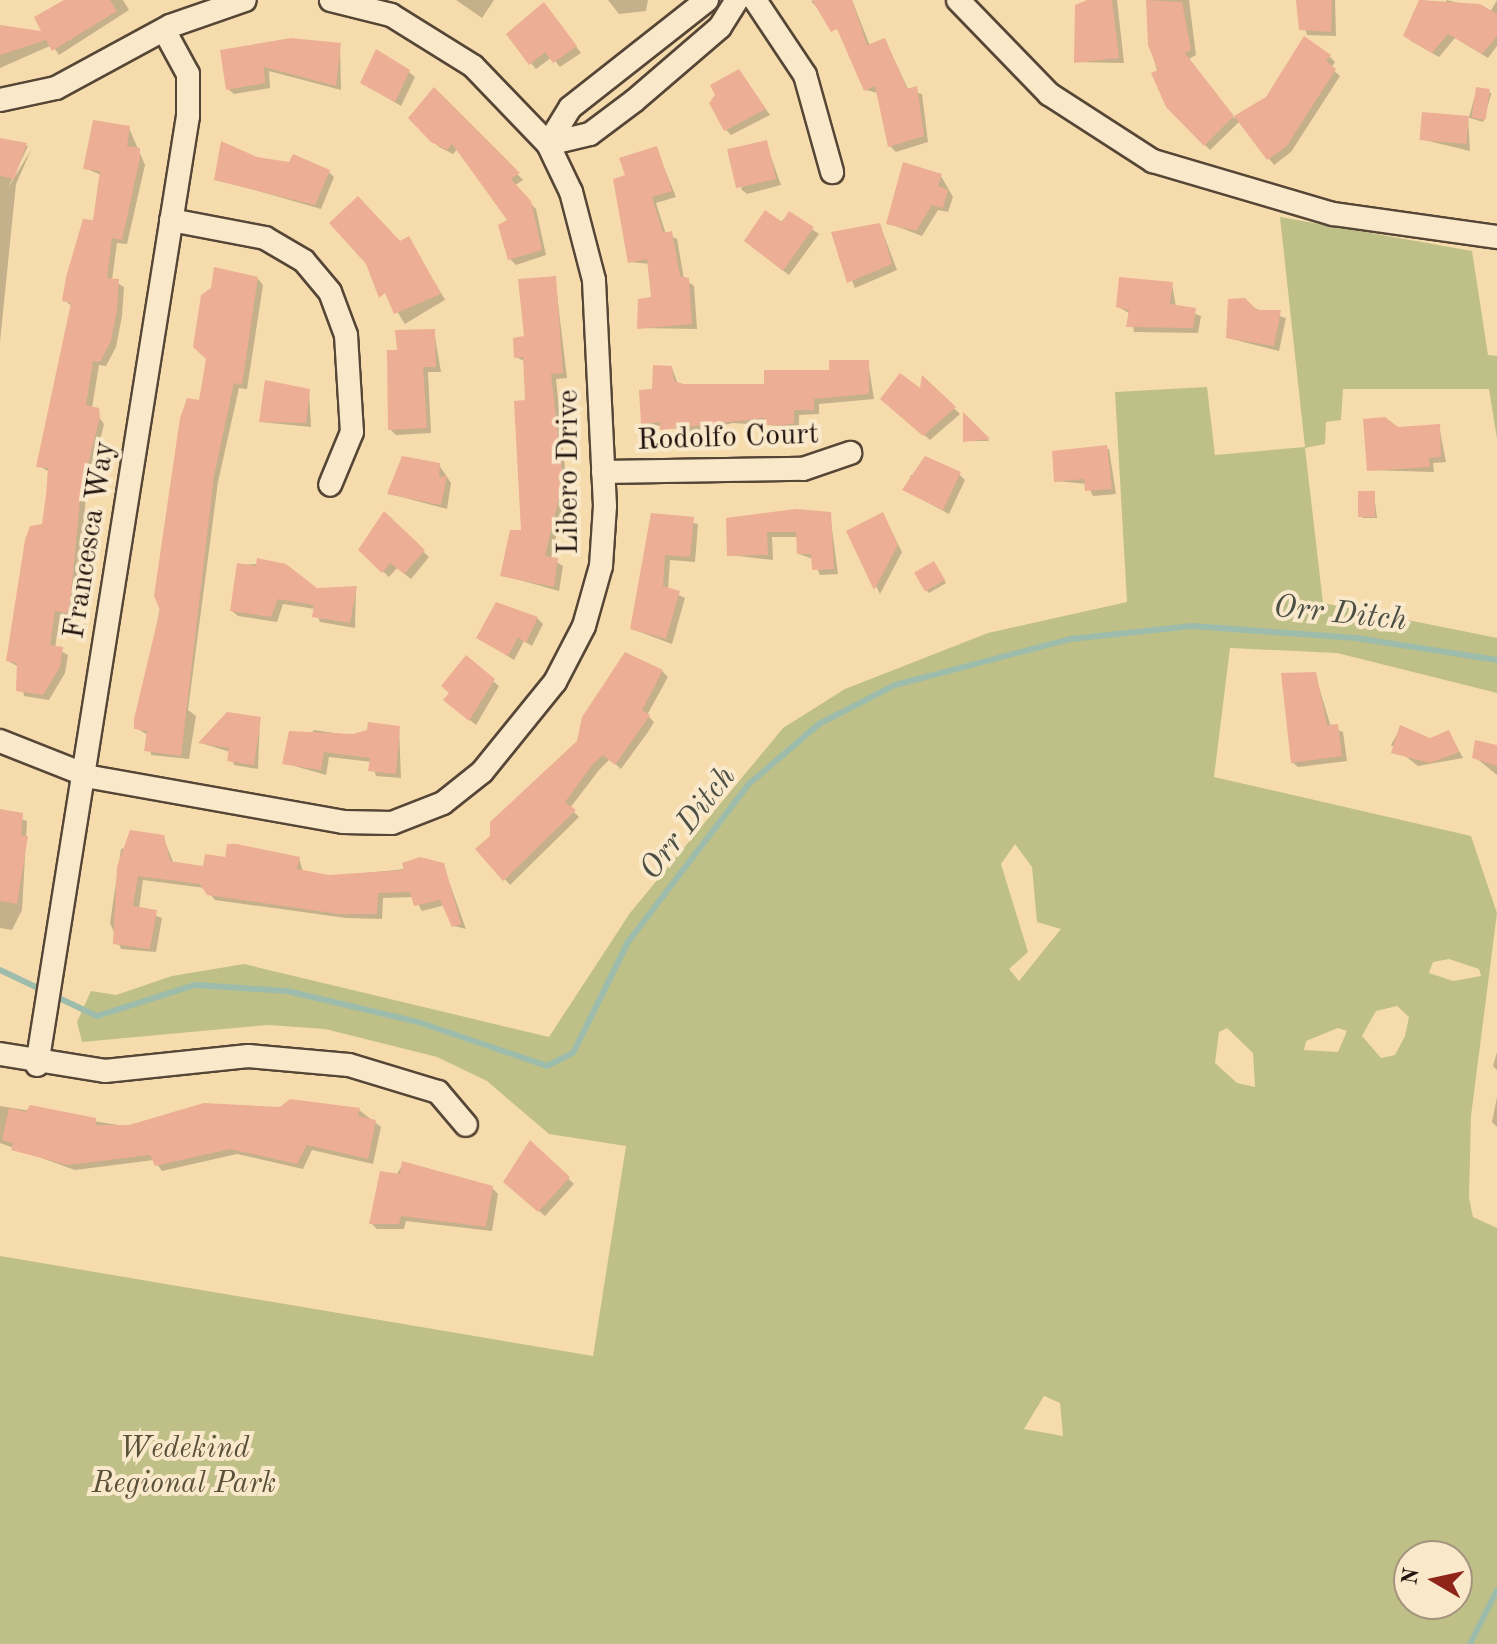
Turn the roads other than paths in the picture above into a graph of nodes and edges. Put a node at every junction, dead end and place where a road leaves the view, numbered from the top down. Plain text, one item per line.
1 (245, 0) edge
2 (331, 0) edge
3 (707, 0) edge
4 (737, 0) edge
5 (755, 0) edge
6 (958, 0) edge
7 (164, 30) junction
8 (0, 100) edge
9 (548, 144) junction
10 (832, 172) dead end
11 (171, 220) junction
12 (1497, 237) edge
13 (850, 453) dead end
14 (603, 472) junction
15 (330, 485) dead end
16 (0, 741) edge
17 (83, 775) junction
18 (0, 1054) edge
19 (37, 1065) junction
20 (466, 1125) dead end

1 - 7 street
2 - 9 street, Libero Drive
3 - 9 street
4 - 9 street
5 - 10 street
6 - 12 street
7 - 8 street
7 - 11 street, Francesca Way
9 - 14 street, Libero Drive
11 - 15 street
11 - 17 street, Francesca Way
13 - 14 street, Rodolfo Court
14 - 17 street, Libero Drive
16 - 17 street, Libero Drive
17 - 19 street, Francesca Way
18 - 19 street
19 - 20 street

